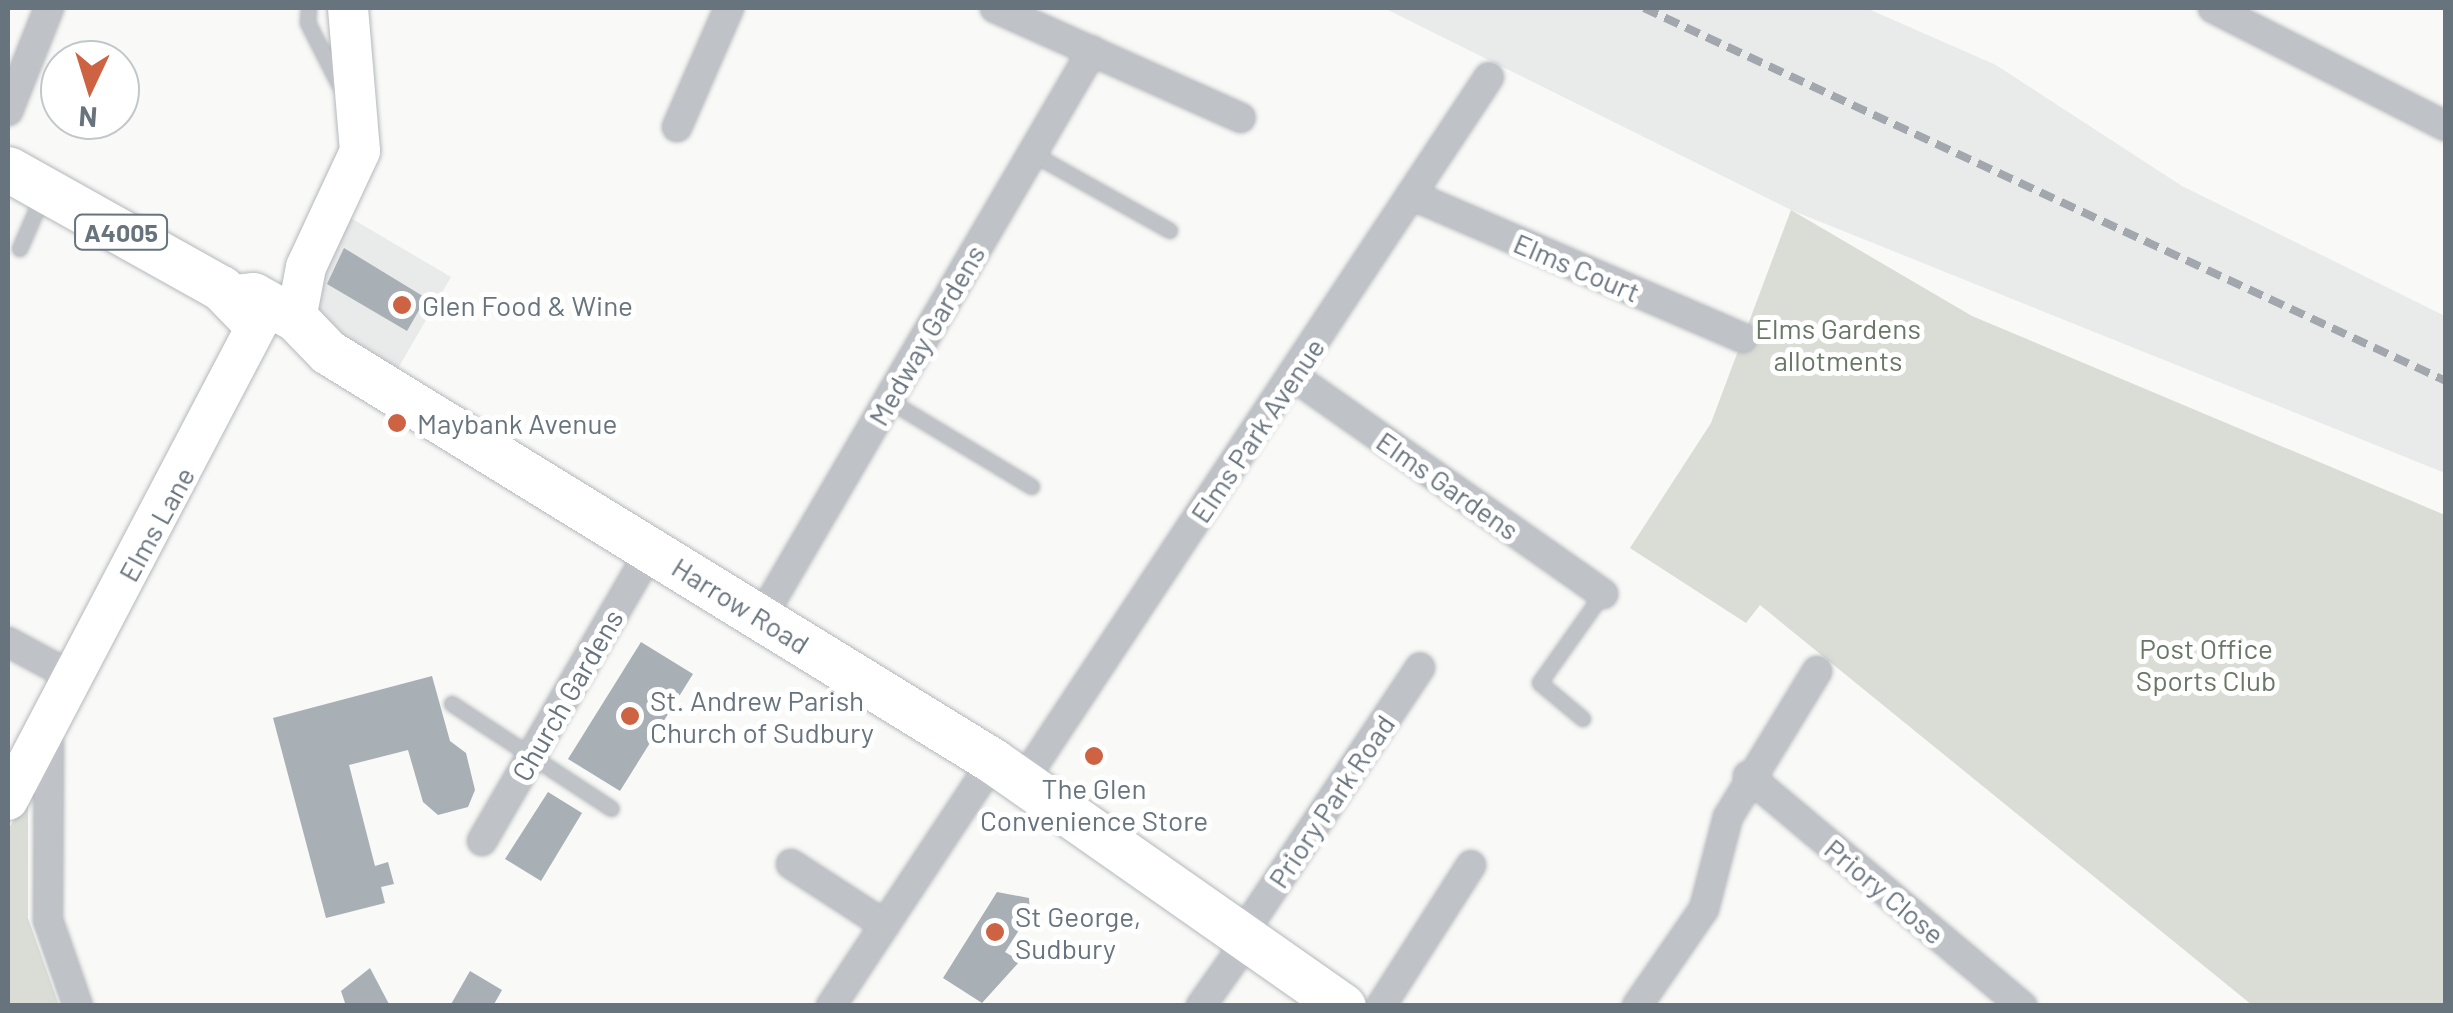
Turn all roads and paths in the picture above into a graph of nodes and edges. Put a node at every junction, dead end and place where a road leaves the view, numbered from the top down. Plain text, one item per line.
1 (50, 8) edge
2 (310, 8) edge
3 (348, 8) edge
4 (729, 8) edge
5 (995, 8) edge
6 (2213, 8) edge
7 (1092, 51) junction
8 (1489, 77) dead end
9 (8, 111) edge
10 (1241, 118) dead end
11 (362, 126) junction
12 (2446, 126) edge
13 (677, 127) dead end
14 (1032, 154) junction
15 (26, 180) edge
16 (1411, 195) junction
17 (1170, 232) dead end
18 (20, 249) dead end
19 (260, 308) junction
20 (1743, 338) dead end
21 (1293, 376) junction
22 (888, 400) junction
23 (1032, 487) dead end
24 (651, 549) junction
25 (1603, 594) joint
26 (760, 618) junction
27 (8, 642) edge
28 (1420, 668) dead end
29 (1817, 671) dead end
30 (71, 676) junction
31 (452, 704) dead end
32 (1583, 719) dead end
33 (50, 722) junction
34 (532, 754) junction
35 (1008, 771) junction
36 (1748, 776) junction
37 (8, 800) edge
38 (612, 809) dead end
39 (482, 841) dead end
40 (791, 864) dead end
41 (1471, 865) dead end
42 (885, 925) junction
43 (1246, 936) junction
44 (78, 1006) edge
45 (831, 1006) edge
46 (1201, 1006) edge
47 (1343, 1006) edge
48 (1381, 1006) edge
49 (1637, 1006) edge
50 (2022, 1006) edge

1 - 9 street
2 - 11 lane
3 - 11 street
4 - 13 street
5 - 7 street
6 - 12 street
7 - 10 street
7 - 14 street, Medway Gardens
8 - 16 street, Elms Park Avenue
11 - 19 street
14 - 17 lane
14 - 22 street, Medway Gardens
15 - 18 lane
15 - 19 main road, Harrow Road / A4005
16 - 20 street, Elms Court
16 - 21 street, Elms Park Avenue
19 - 24 main road, Harrow Road / A4005
19 - 30 street, Elms Lane
21 - 25 street, Elms Gardens
21 - 35 street, Elms Park Avenue
22 - 23 lane
22 - 26 street, Medway Gardens
24 - 26 main road, Harrow Road / A4005
24 - 34 street, Church Gardens
25 - 32 lane
26 - 35 main road, Harrow Road / A4005
27 - 30 street
28 - 43 street, Priory Park Road
29 - 36 street
30 - 33 street, Elms Lane
31 - 34 lane
33 - 37 street, Elms Lane
33 - 44 street, Elms Lane
34 - 38 lane
34 - 39 street, Church Gardens
35 - 42 street, Elms Park Avenue
35 - 43 main road, Harrow Road / A4005
36 - 49 street
36 - 50 street, Priory Close
40 - 42 street
41 - 48 street
42 - 45 street, Elms Park Avenue
43 - 46 street, Priory Park Road
43 - 47 main road, Harrow Road / A4005

